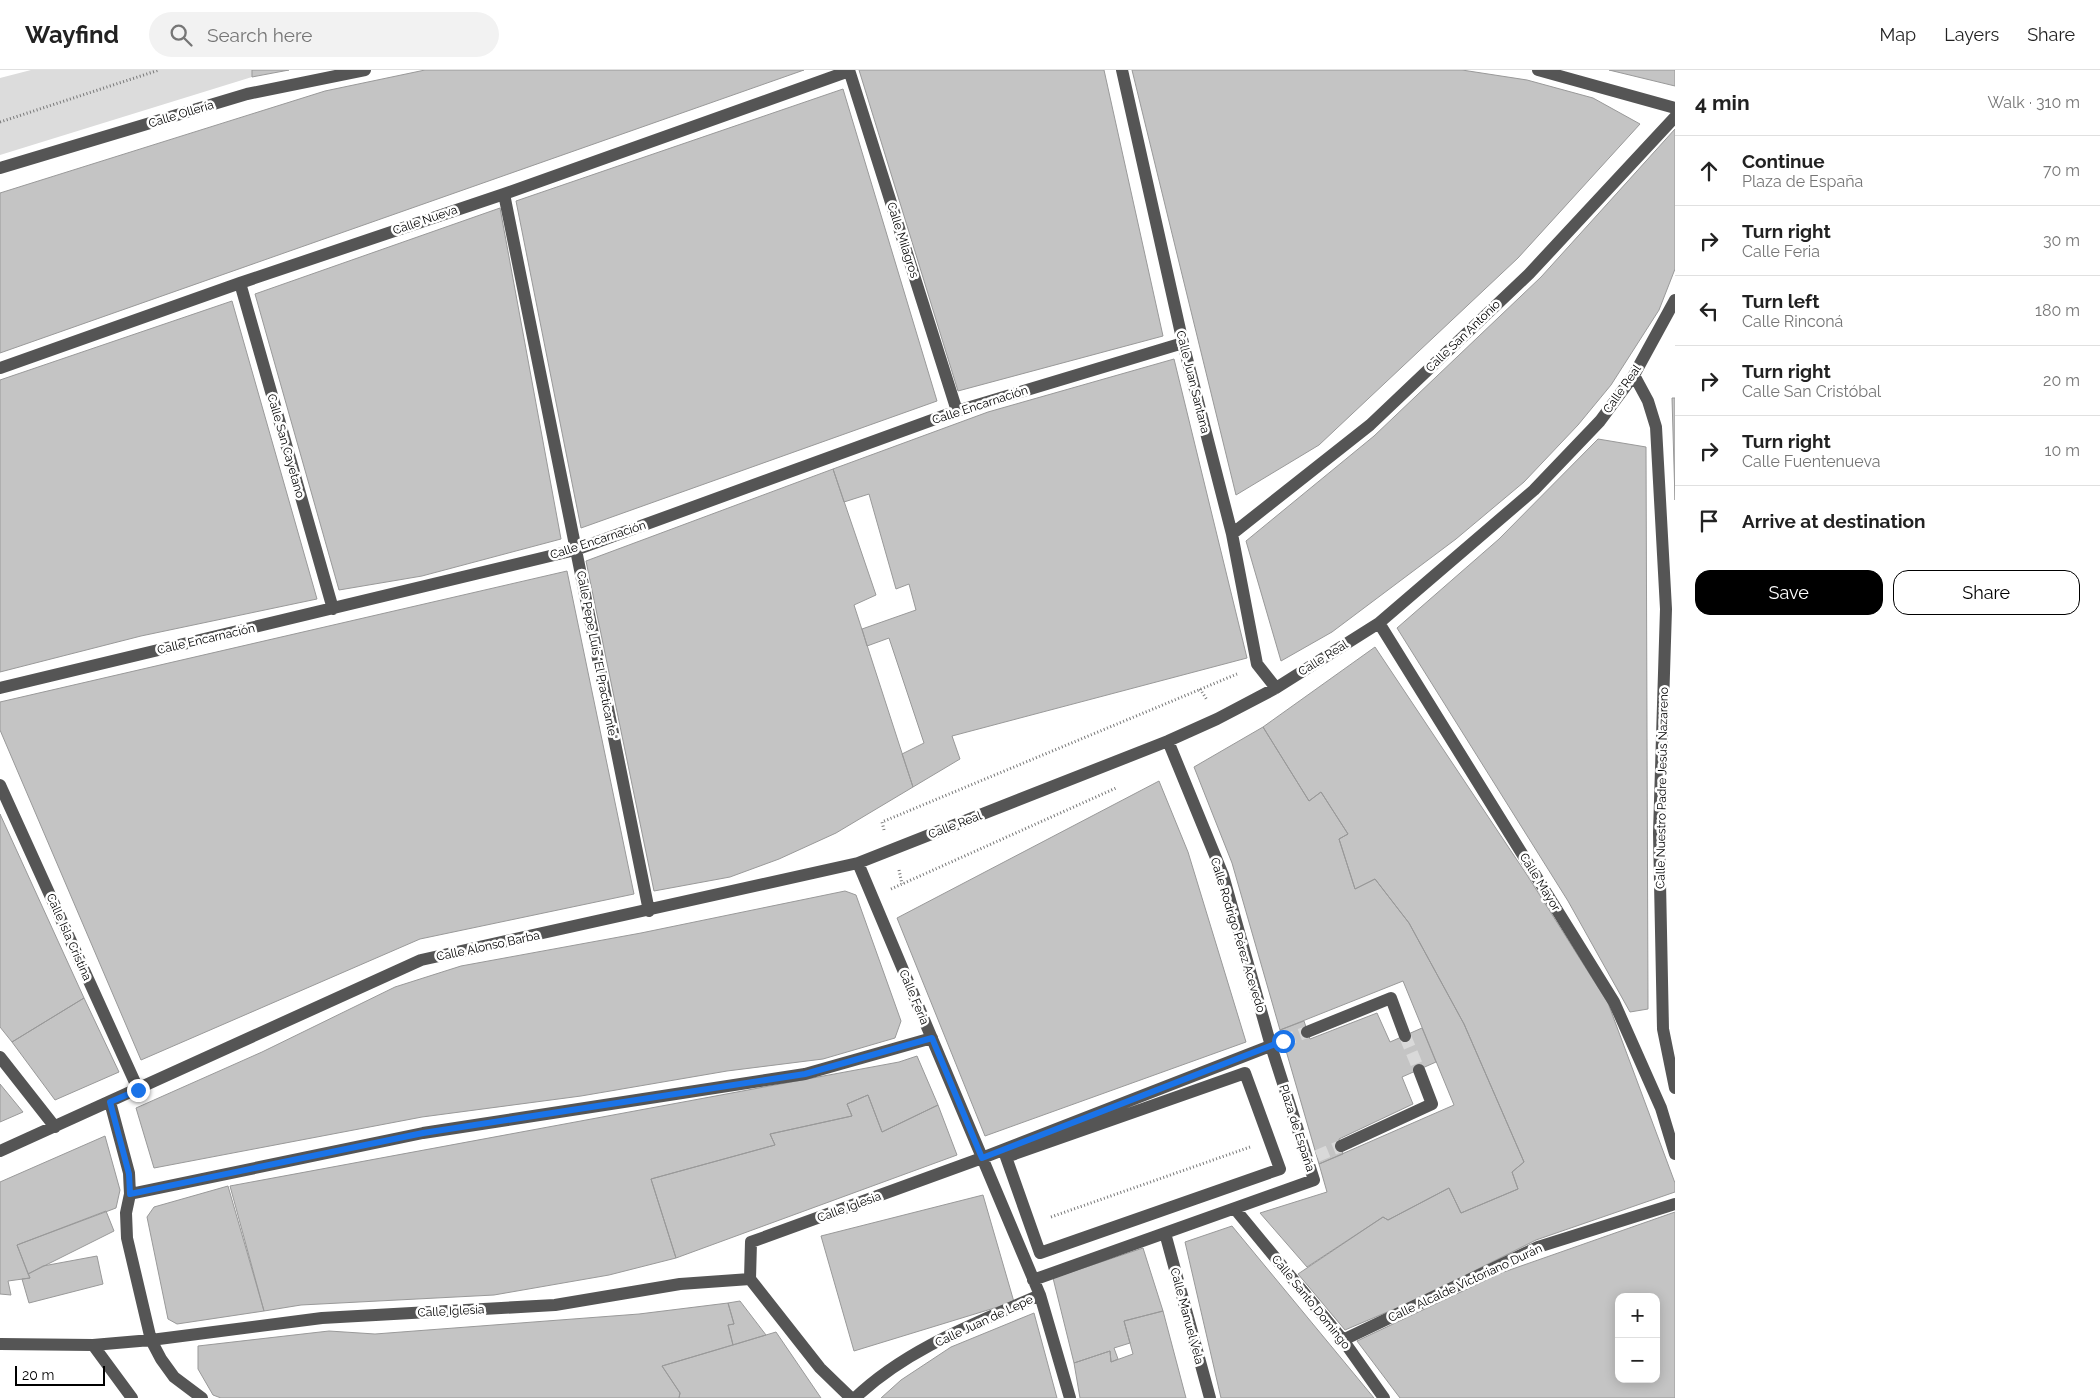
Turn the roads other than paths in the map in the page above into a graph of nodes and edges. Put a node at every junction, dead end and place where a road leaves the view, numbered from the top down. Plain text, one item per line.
1 (365, 70) edge
2 (849, 70) edge
3 (1122, 70) edge
4 (1538, 70) edge
5 (1675, 108) edge
6 (1675, 117) edge
7 (0, 168) edge
8 (504, 194) junction
9 (240, 282) junction
10 (1674, 308) edge
11 (1183, 343) junction
12 (0, 368) edge
13 (1634, 374) junction
14 (957, 411) junction
15 (1232, 534) junction
16 (576, 550) junction
17 (333, 609) junction
18 (1379, 623) junction
19 (0, 688) edge
20 (1276, 688) junction
21 (1168, 741) junction
22 (0, 785) edge
23 (858, 863) junction
24 (649, 911) junction
25 (1307, 1032) tunnel mouth
26 (1405, 1036) tunnel mouth
27 (932, 1038) junction
28 (1283, 1041) tunnel mouth
29 (1271, 1046) junction
30 (0, 1057) edge
31 (1419, 1070) tunnel mouth
32 (1675, 1088) edge
33 (138, 1090) junction
34 (110, 1102) junction
35 (1670, 1123) edge
36 (55, 1127) junction
37 (1341, 1146) tunnel mouth
38 (0, 1151) edge
39 (1675, 1154) edge
40 (982, 1158) junction
41 (130, 1194) junction
42 (1675, 1204) edge
43 (1235, 1209) junction
44 (1029, 1224) joint
45 (1165, 1233) junction
46 (750, 1279) junction
47 (1033, 1280) junction
48 (1040, 1295) junction
49 (151, 1340) junction
50 (1343, 1340) junction
51 (0, 1344) edge
52 (93, 1345) junction
53 (132, 1398) edge
54 (202, 1398) edge
55 (853, 1398) edge
56 (1070, 1398) edge
57 (1210, 1398) edge
58 (1384, 1398) edge

1 - 7 street, Calle Ollería
2 - 8 street, Calle Nueva
2 - 14 street, Calle Milagros
3 - 11 street, Calle Juan Santana
4 - 5 street
6 - 15 street, Calle San Antonio
8 - 9 street, Calle Nueva
8 - 16 street, Calle Pepe Luis "El Practicante"
9 - 12 street, Calle Nueva
9 - 17 street, Calle San Cayetano
10 - 13 street, Calle Real
11 - 14 street, Calle Encarnación
11 - 15 street, Calle Juan Santana
13 - 18 street, Calle Real
13 - 32 street, Calle Nuestro Padre Jesús Nazareno
14 - 16 street, Calle Encarnación
15 - 20 street, Calle Juan Santana
16 - 17 street, Calle Encarnación
16 - 24 street, Calle Pepe Luis "El Practicante"
17 - 19 street, Calle Encarnación
18 - 20 street, Calle Real
18 - 35 street, Calle Mayor
20 - 21 street, Calle Real
21 - 23 street, Calle Real
21 - 29 street, Calle Rodrigo Pérez Acevedo
22 - 33 street, Calle Isla Cristina
23 - 24 street, Calle Alonso Barba
23 - 27 street, Calle Feria
24 - 33 street, Calle Alonso Barba
25 - 26 street
27 - 40 street, Calle Feria
27 - 41 street
28 - 29 street
29 - 40 street
29 - 43 street, Plaza de España
30 - 36 street
31 - 37 street
33 - 34 street, Calle Alonso Barba
34 - 36 street, Calle Alonso Barba
34 - 41 street
35 - 39 street, Calle Mayor
36 - 38 street, Calle Alonso Barba
40 - 46 street, Calle Iglesia
40 - 47 street
41 - 49 street
42 - 50 street, Calle Alcalde Victoriano Durán
43 - 45 street, Plaza de España
43 - 50 street, Calle Santo Domingo
44 - 44 street
45 - 47 street, Plaza de España
45 - 57 street, Calle Manuel Vela
46 - 49 street, Calle Iglesia
46 - 55 street
47 - 48 street
48 - 55 street, Calle Juan de Lepe
48 - 56 street
49 - 52 street, Calle Iglesia
49 - 54 street
50 - 58 street, Calle Santo Domingo
51 - 52 street, Calle Iglesia
52 - 53 street

